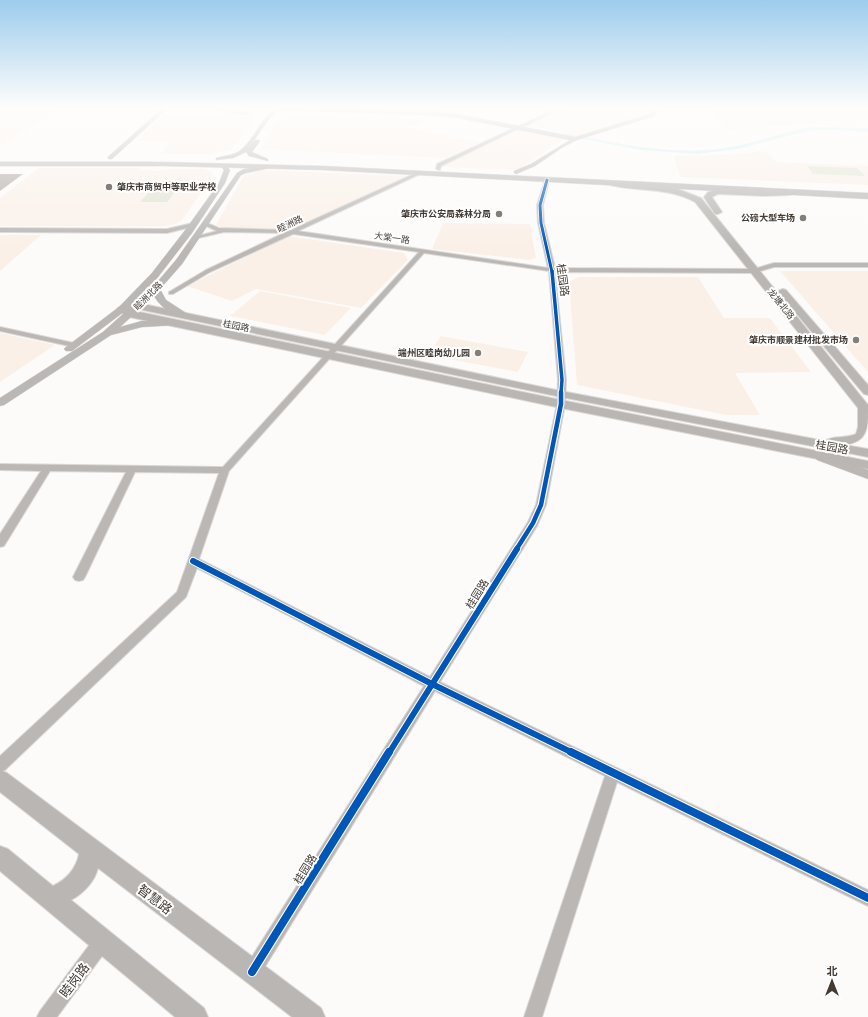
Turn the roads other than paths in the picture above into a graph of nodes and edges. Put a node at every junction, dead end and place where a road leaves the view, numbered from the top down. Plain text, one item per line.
1 (114, 154) edge
2 (239, 154) edge
3 (250, 154) edge
4 (463, 154) edge
5 (549, 154) edge
6 (0, 158) edge
7 (110, 158) junction
8 (161, 161) junction
9 (220, 162) junction
10 (267, 163) junction
11 (0, 164) edge
12 (438, 168) junction
13 (516, 172) junction
14 (418, 173) junction
15 (637, 178) junction
16 (547, 180) junction
17 (569, 181) junction
18 (222, 182) junction
19 (232, 183) junction
20 (612, 184) junction
21 (789, 186) junction
22 (734, 190) junction
23 (868, 190) edge
24 (796, 193) junction
25 (868, 196) edge
26 (204, 224) junction
27 (193, 225) junction
28 (0, 230) edge
29 (167, 231) junction
30 (229, 231) junction
31 (293, 232) junction
32 (185, 237) junction
33 (196, 238) junction
34 (422, 251) junction
35 (868, 265) edge
36 (552, 270) junction
37 (758, 270) junction
38 (156, 289) junction
39 (171, 293) dead end
40 (138, 306) junction
41 (126, 311) junction
42 (183, 315) junction
43 (174, 324) junction
44 (0, 329) edge
45 (106, 334) junction
46 (74, 345) junction
47 (336, 347) junction
48 (328, 356) junction
49 (868, 392) edge
50 (0, 393) edge
51 (561, 399) junction
52 (0, 403) edge
53 (866, 411) edge
54 (811, 448) junction
55 (868, 453) edge
56 (868, 465) edge
57 (0, 468) edge
58 (47, 468) junction
59 (132, 469) junction
60 (225, 470) junction
61 (868, 475) edge
62 (0, 543) edge
63 (193, 561) junction
64 (79, 577) dead end
65 (432, 684) junction
66 (0, 765) edge
67 (613, 773) junction
68 (0, 780) edge
69 (91, 850) junction
70 (0, 857) edge
71 (868, 898) edge
72 (50, 899) junction
73 (102, 942) junction
74 (252, 972) junction
75 (46, 1017) edge
76 (194, 1017) edge
77 (312, 1017) edge
78 (533, 1017) edge

1 - 7 street
2 - 9 street
3 - 10 street
4 - 12 street
5 - 13 street
6 - 7 highway
7 - 8 highway
8 - 9 highway
8 - 11 highway
9 - 10 highway
9 - 18 street
10 - 12 highway
10 - 14 highway
10 - 19 street, 睦洲北路
12 - 13 highway
13 - 15 highway
14 - 16 highway
14 - 31 street, 睦洲路
15 - 17 highway
15 - 21 highway
16 - 17 highway
16 - 36 street, 桂园路
17 - 20 highway
18 - 19 street
18 - 27 street, 睦洲北路
19 - 26 street, 睦洲北路
20 - 22 highway
20 - 37 main road, 龙塘北路
21 - 22 highway
21 - 23 highway
22 - 24 highway
24 - 25 highway
24 - 37 main road, 龙塘北路
26 - 30 street
26 - 33 street, 睦洲北路
27 - 29 street
27 - 32 street, 睦洲北路
28 - 29 street
29 - 32 street
30 - 31 street, 大棠一路
30 - 33 street
31 - 34 street, 大棠一路
31 - 39 street, 睦洲路
32 - 41 street, 睦洲北路
33 - 38 street, 睦洲北路
34 - 36 street, 大棠一路
34 - 47 street
35 - 37 street, 大棠一路
36 - 37 street, 大棠一路
36 - 51 street, 桂园路
37 - 49 main road, 龙塘北路
37 - 53 main road, 龙塘北路
38 - 40 street, 睦洲北路
38 - 42 street
40 - 41 main road, 桂园路
40 - 42 main road, 桂园路
41 - 43 main road
41 - 45 street, 睦洲北路
41 - 46 street, 睦洲北路
42 - 47 main road, 桂园路
43 - 45 street
43 - 48 main road
44 - 46 street
45 - 52 street, 睦洲北路
46 - 50 street, 睦洲北路
47 - 48 street
47 - 51 main road, 桂园路
48 - 51 main road
48 - 60 street
51 - 54 main road
51 - 65 street, 桂园路
53 - 54 main road
54 - 55 main road, 桂园路
54 - 56 main road
54 - 61 street
57 - 58 street
58 - 59 street
58 - 62 street
59 - 60 street
59 - 64 street
60 - 63 street
63 - 65 street
63 - 66 street
65 - 67 street
65 - 74 street, 桂园路
67 - 71 street
67 - 78 street
68 - 69 main road, 智慧路
69 - 72 main road
69 - 74 main road, 智慧路
70 - 72 main road
72 - 73 main road
73 - 75 street, 睦岗路
73 - 76 main road
74 - 77 main road, 智慧路

